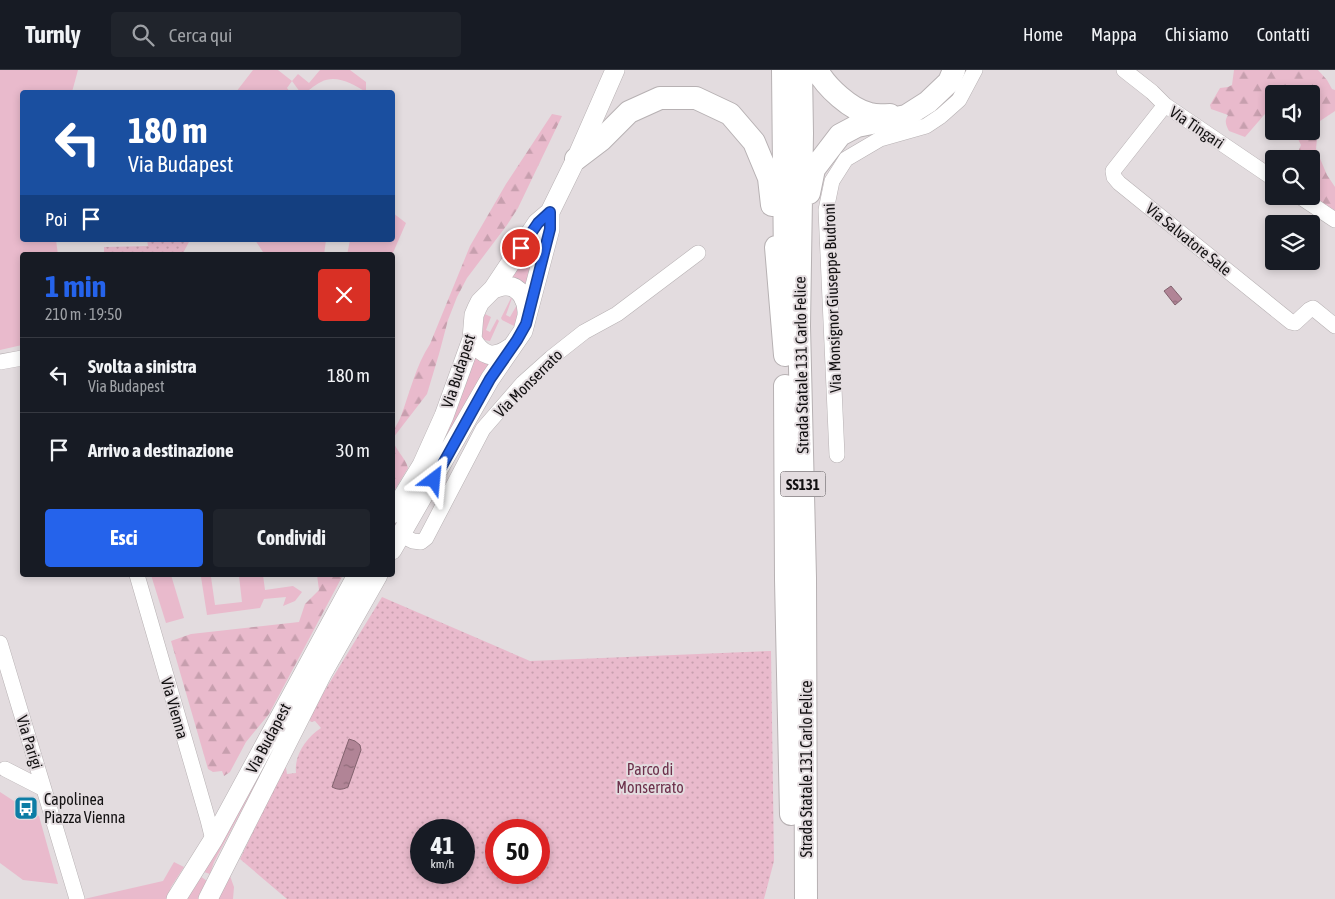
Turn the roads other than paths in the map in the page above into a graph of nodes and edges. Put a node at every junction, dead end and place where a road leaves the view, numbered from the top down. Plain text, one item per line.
1 (615, 70) edge
2 (783, 70) edge
3 (801, 70) edge
4 (817, 70) edge
5 (954, 70) edge
6 (975, 70) edge
7 (1124, 70) edge
8 (1165, 105) junction
9 (906, 116) junction
10 (576, 159) junction
11 (1265, 173) edge
12 (1312, 205) edge
13 (550, 212) junction
14 (1335, 220) edge
15 (698, 253) dead end
16 (493, 289) junction
17 (527, 316) junction
18 (799, 326) junction
19 (1335, 326) edge
20 (472, 339) junction
21 (510, 348) junction
22 (785, 355) junction
23 (20, 358) edge
24 (0, 362) edge
25 (837, 455) dead end
26 (395, 509) edge
27 (397, 543) edge
28 (138, 577) edge
29 (356, 577) edge
30 (377, 577) edge
31 (0, 643) edge
32 (36, 759) junction
33 (3, 770) edge
34 (44, 789) junction
35 (213, 840) junction
36 (77, 899) edge
37 (176, 899) edge
38 (208, 899) edge
39 (793, 899) edge
40 (806, 899) edge

1 - 10 main road, Via Budapest
2 - 22 highway, Strada Statale 131 Carlo Felice / SS131
3 - 18 highway, Strada Statale 131 Carlo Felice / SS131
4 - 9 highway
5 - 9 highway
6 - 25 street, Via Monsignor Giuseppe Budroni
7 - 8 street, Via Tingari
8 - 11 street, Via Tingari
8 - 19 street, Via Salvatore Sale
9 - 18 highway
10 - 13 main road, Via Budapest
10 - 22 highway
12 - 14 street
13 - 16 main road, Via Budapest
13 - 17 main road, Via Budapest
15 - 27 street, Via Monserrato
16 - 17 main road
16 - 20 main road, Via Budapest
17 - 21 main road, Via Budapest
18 - 40 highway, Strada Statale 131 Carlo Felice / SS131
20 - 21 main road
20 - 26 main road, Via Budapest
21 - 27 main road, Via Budapest
22 - 39 highway, Strada Statale 131 Carlo Felice / SS131
23 - 24 street
28 - 35 street, Via Vienna
29 - 35 main road, Via Budapest
30 - 38 main road, Via Budapest
31 - 32 street, Via Parigi
32 - 33 street
32 - 34 street, Via Parigi
33 - 34 street
34 - 36 street, Via Parigi
35 - 37 main road, Via Budapest

